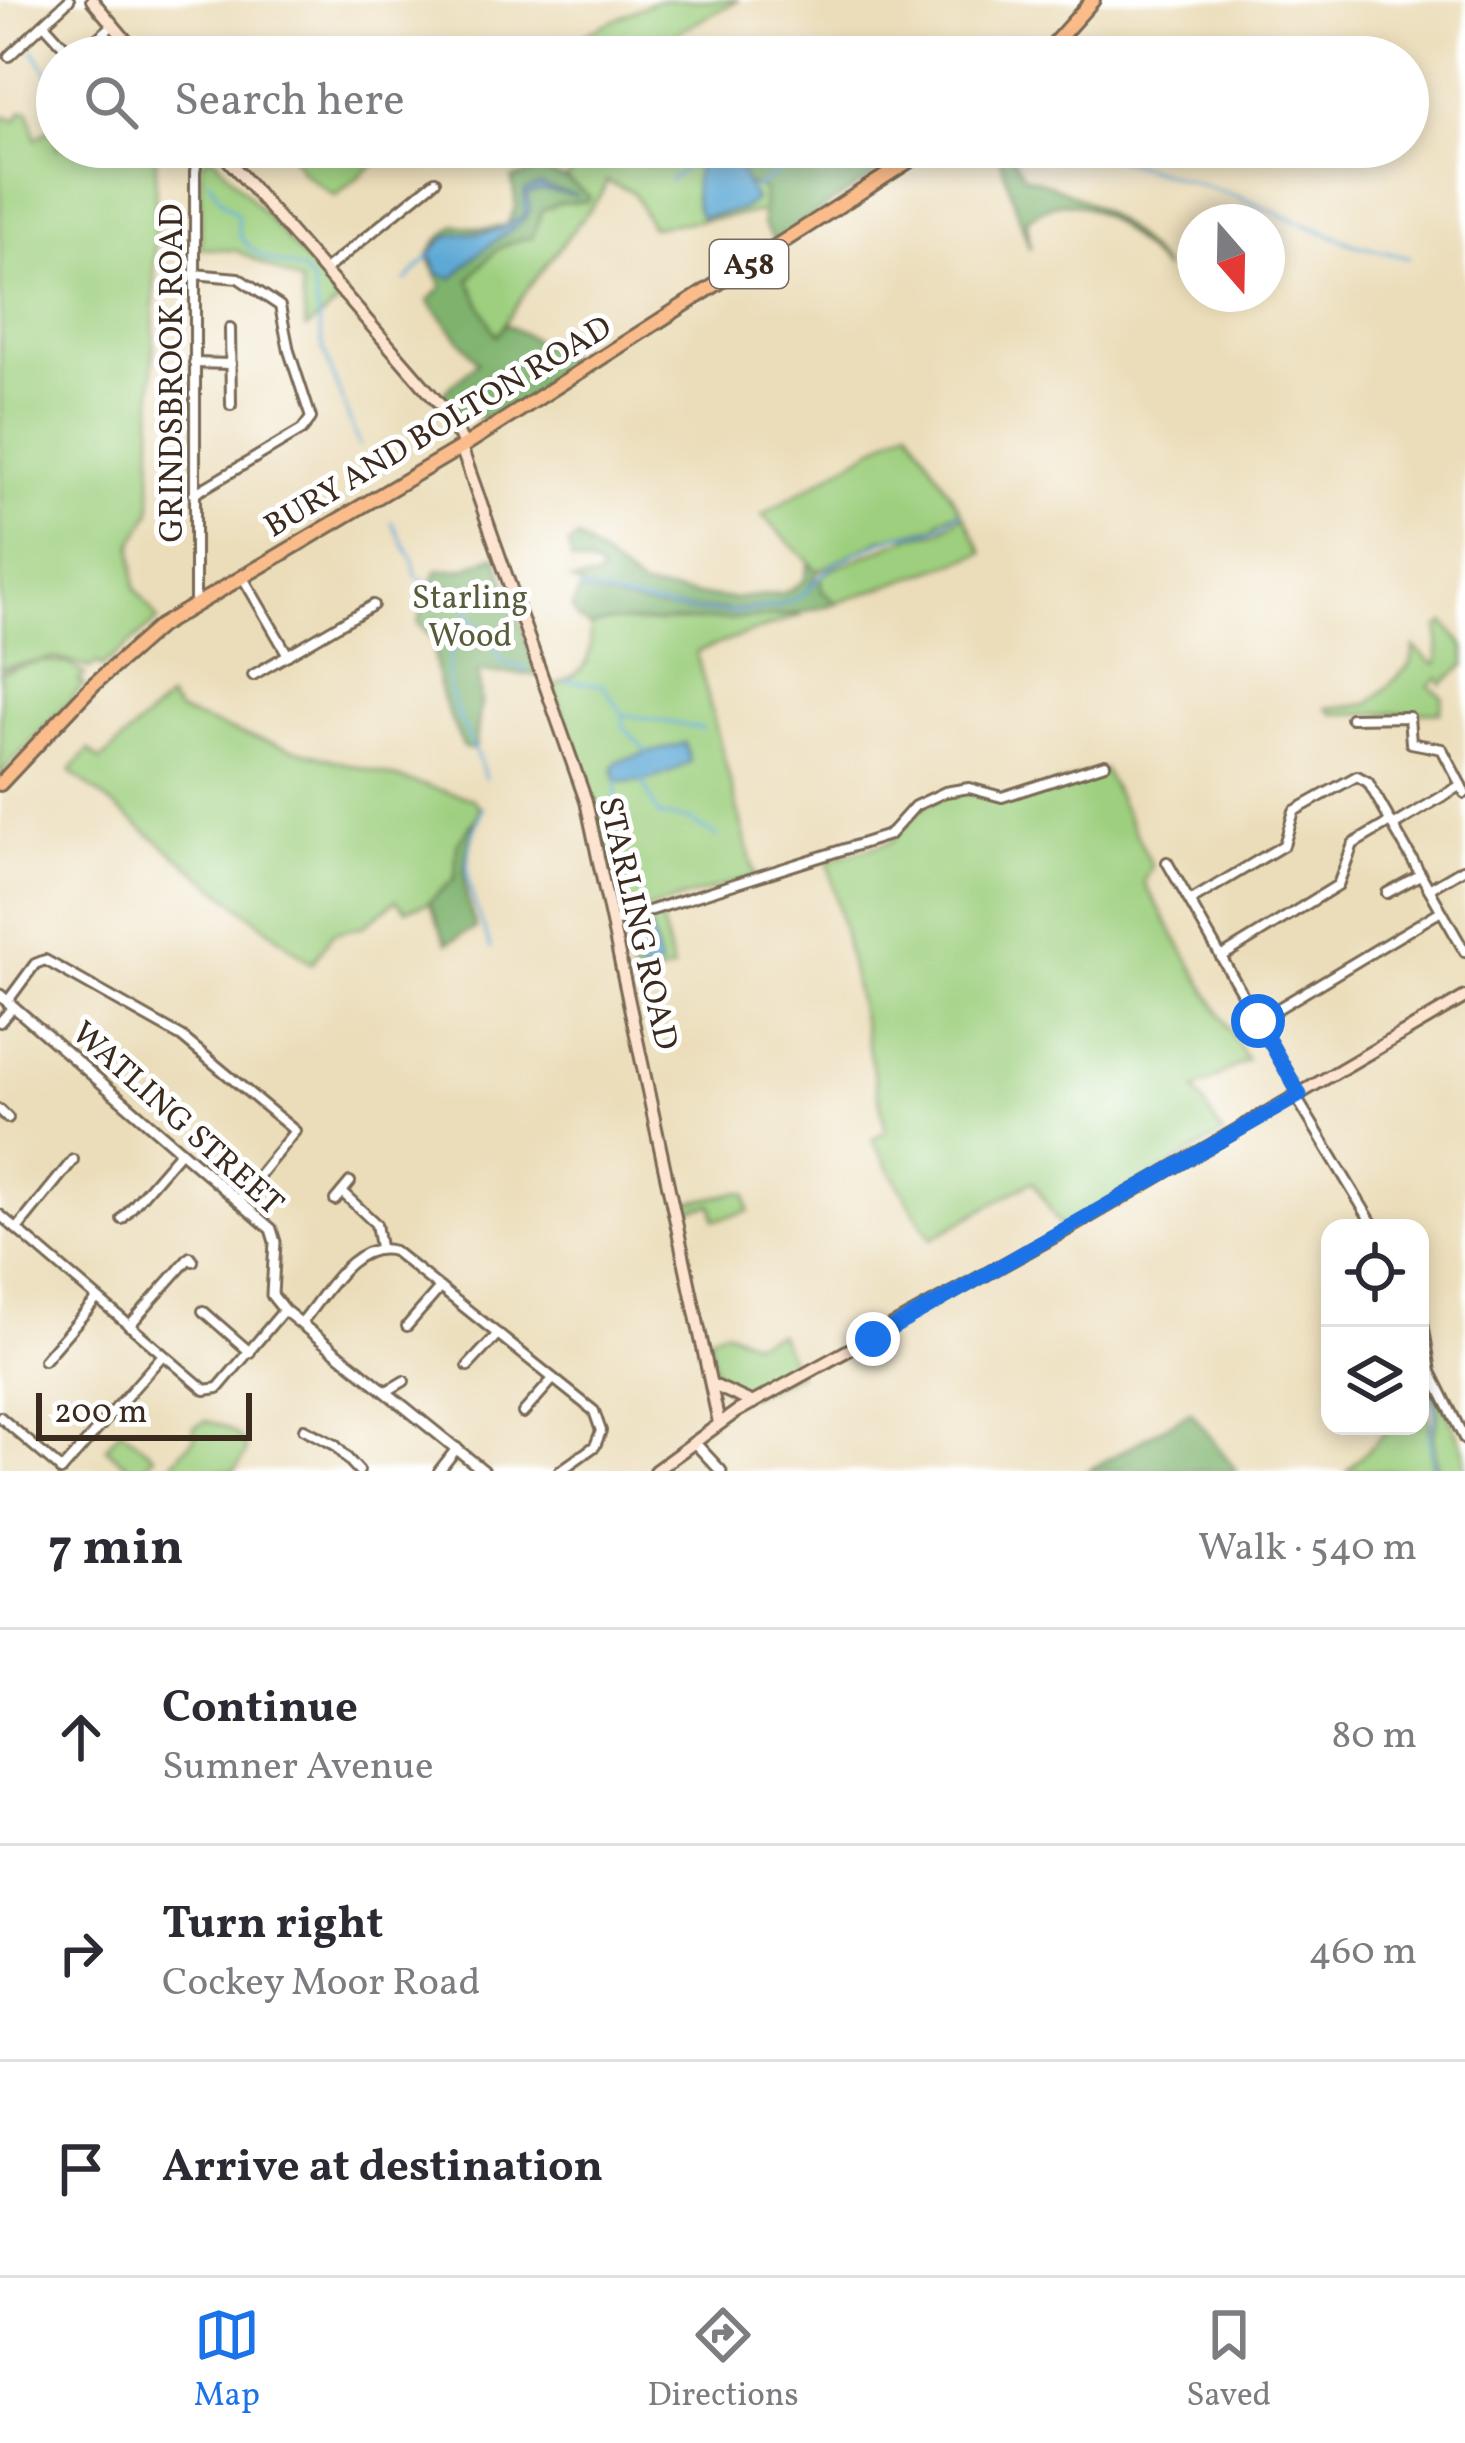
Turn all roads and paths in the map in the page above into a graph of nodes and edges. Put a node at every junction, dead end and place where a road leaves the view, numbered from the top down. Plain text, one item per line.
1 (68, 0) edge
2 (92, 0) edge
3 (1093, 0) edge
4 (44, 24) junction
5 (113, 25) junction
6 (55, 36) edge
7 (100, 36) edge
8 (122, 36) edge
9 (1061, 36) edge
10 (9, 56) dead end
11 (196, 168) edge
12 (232, 168) edge
13 (898, 168) edge
14 (435, 181) dead end
15 (324, 271) junction
16 (194, 274) junction
17 (230, 328) dead end
18 (194, 363) junction
19 (231, 364) junction
20 (231, 405) dead end
21 (463, 446) junction
22 (194, 494) junction
23 (242, 574) junction
24 (195, 604) junction
25 (373, 605) dead end
26 (288, 655) junction
27 (253, 676) dead end
28 (1351, 718) dead end
29 (1105, 764) dead end
30 (0, 784) edge
31 (1463, 789) edge
32 (1391, 824) junction
33 (1167, 862) dead end
34 (1463, 869) edge
35 (1420, 874) junction
36 (1429, 889) junction
37 (1387, 893) dead end
38 (1190, 901) junction
39 (1441, 911) junction
40 (614, 922) junction
41 (1465, 952) edge
42 (1221, 957) junction
43 (1465, 997) edge
44 (7, 1001) edge
45 (1258, 1021) junction
46 (0, 1022) edge
47 (1298, 1096) junction
48 (181, 1151) junction
49 (73, 1160) dead end
50 (350, 1182) dead end
51 (342, 1192) junction
52 (238, 1201) junction
53 (334, 1201) dead end
54 (0, 1215) edge
55 (1370, 1219) edge
56 (122, 1220) dead end
57 (17, 1229) junction
58 (380, 1247) junction
59 (193, 1261) dead end
60 (440, 1288) junction
61 (97, 1298) junction
62 (284, 1310) junction
63 (203, 1311) dead end
64 (302, 1323) junction
65 (129, 1326) junction
66 (407, 1327) dead end
67 (1424, 1327) edge
68 (496, 1336) junction
69 (250, 1352) junction
70 (162, 1355) junction
71 (44, 1360) dead end
72 (468, 1366) dead end
73 (554, 1378) junction
74 (404, 1381) dead end
75 (711, 1384) junction
76 (387, 1391) junction
77 (753, 1403) junction
78 (522, 1413) dead end
79 (0, 1417) edge
80 (719, 1423) junction
81 (302, 1427) dead end
82 (1465, 1440) edge
83 (694, 1442) junction
84 (457, 1448) junction
85 (61, 1471) edge
86 (359, 1471) edge
87 (440, 1471) edge
88 (484, 1471) edge
89 (560, 1471) edge
90 (655, 1471) edge
91 (721, 1471) edge

1 - 4 street
2 - 5 main road
3 - 9 highway
4 - 6 street
4 - 10 street
5 - 7 street
5 - 8 main road
11 - 16 street, GRINDSBROOK ROAD
12 - 15 main road, STARLING ROAD
13 - 21 highway, BURY AND BOLTON ROAD / A58
14 - 15 street
15 - 21 main road, STARLING ROAD
16 - 18 street, GRINDSBROOK ROAD
16 - 22 street
17 - 19 street
18 - 19 street
18 - 22 street, GRINDSBROOK ROAD
19 - 20 street
21 - 23 highway, BURY AND BOLTON ROAD / A58
21 - 40 main road, STARLING ROAD
22 - 24 street, GRINDSBROOK ROAD
23 - 24 highway, BURY AND BOLTON ROAD / A58
23 - 26 street
24 - 30 highway, BURY AND BOLTON ROAD / A58
25 - 26 street
26 - 27 street
28 - 31 street
29 - 40 street
31 - 32 street
32 - 35 street
32 - 38 street
32 - 42 street
33 - 38 street
34 - 36 street
35 - 36 street
35 - 37 street
36 - 39 street
38 - 42 street
39 - 41 street
39 - 45 street
40 - 75 main road, STARLING ROAD
42 - 45 street
43 - 47 main road
44 - 46 street
44 - 48 street, WATLING STREET
44 - 52 street
45 - 47 street
47 - 55 street
47 - 77 main road
48 - 52 street, WATLING STREET
48 - 56 street
49 - 57 street
50 - 51 street
51 - 53 street
51 - 58 street
52 - 62 street, WATLING STREET
54 - 57 street
57 - 61 street
58 - 60 street
58 - 64 street
59 - 65 street
60 - 66 street
60 - 68 street
61 - 65 street
61 - 71 street
62 - 64 street
62 - 69 street
63 - 69 street
64 - 76 street
65 - 70 street
67 - 82 street
68 - 72 street
68 - 73 street
69 - 70 street
70 - 85 street
73 - 78 street
73 - 89 street
74 - 76 street
75 - 77 main road
75 - 80 main road, STARLING ROAD
76 - 84 street
77 - 80 main road
79 - 85 street
80 - 83 main road
81 - 86 street
83 - 90 main road
83 - 91 street
84 - 87 street
84 - 88 street

